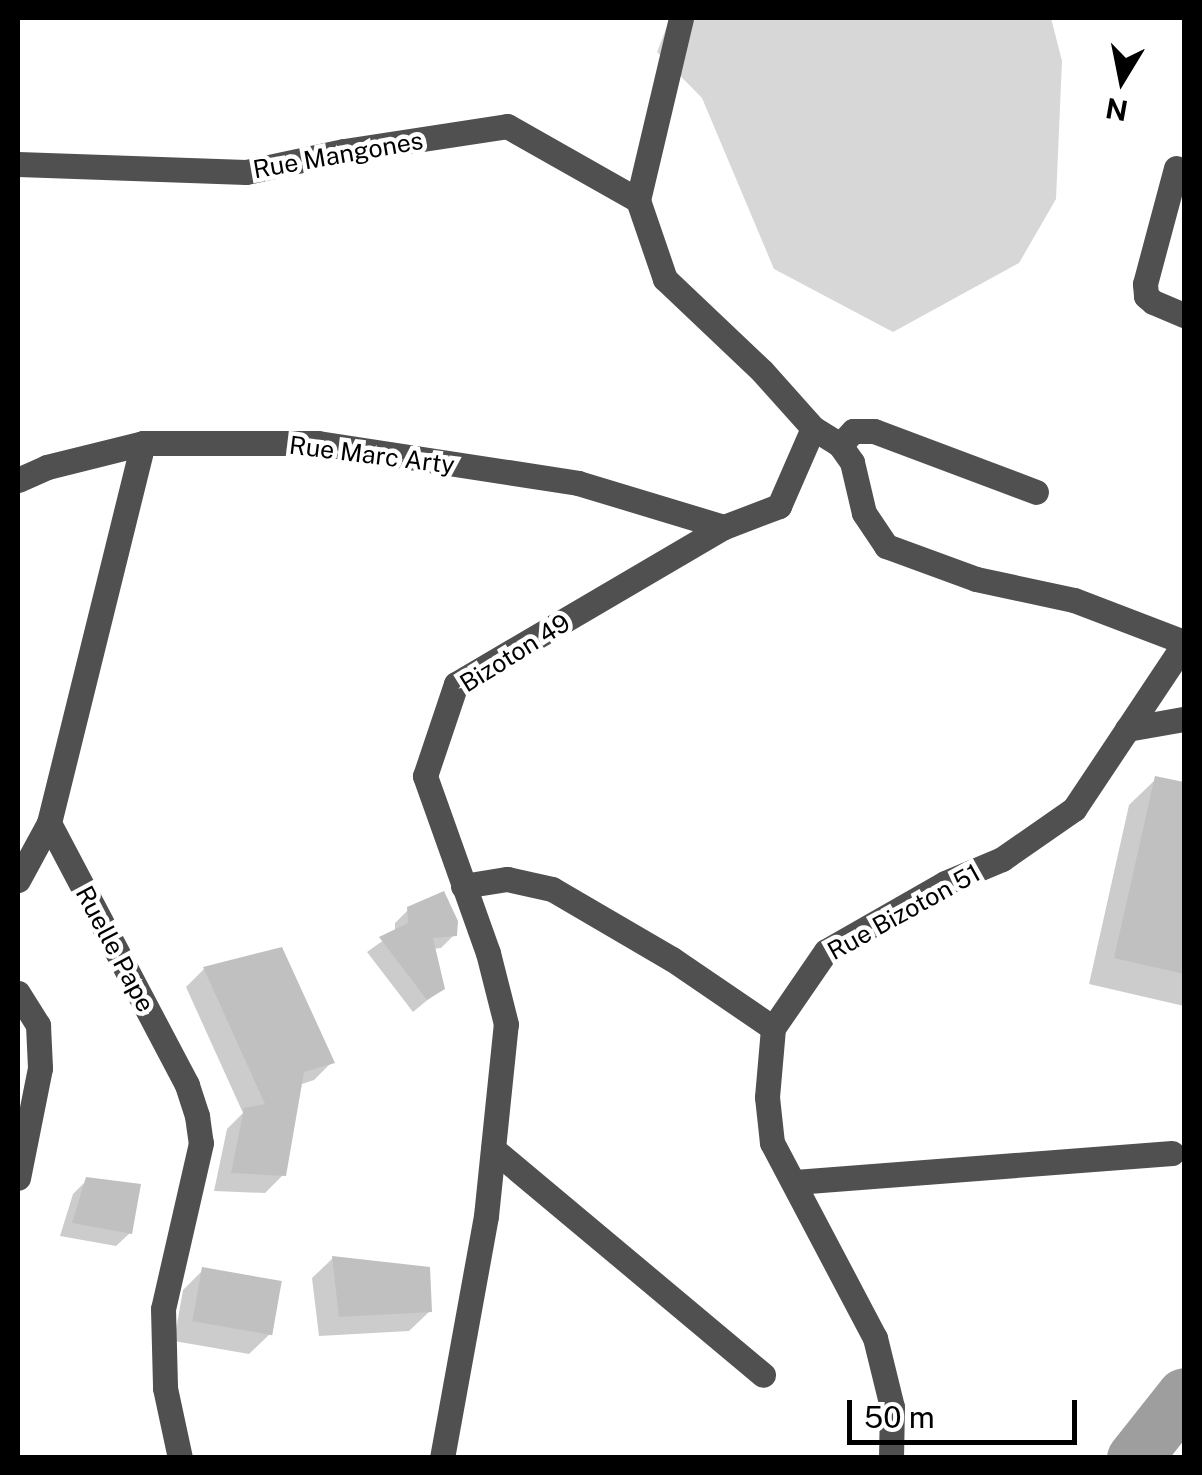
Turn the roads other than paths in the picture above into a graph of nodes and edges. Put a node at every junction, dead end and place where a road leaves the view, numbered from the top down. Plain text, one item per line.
1 (680, 18) edge
2 (18, 164) edge
3 (1176, 168) dead end
4 (638, 200) junction
5 (1184, 315) edge
6 (812, 428) junction
7 (143, 444) junction
8 (840, 446) junction
9 (18, 480) edge
10 (1036, 492) dead end
11 (724, 528) junction
12 (1184, 643) edge
13 (1184, 718) edge
14 (1127, 729) junction
15 (48, 823) junction
16 (18, 880) edge
17 (463, 886) junction
18 (18, 992) edge
19 (773, 1028) junction
20 (493, 1149) junction
21 (1172, 1153) dead end
22 (18, 1178) edge
23 (795, 1182) junction
24 (763, 1374) dead end
25 (180, 1458) edge
26 (442, 1458) edge
27 (891, 1458) edge

1 - 4 street
2 - 4 street, Rue Mangones
3 - 5 street
4 - 6 street
6 - 8 street
6 - 11 street, Bizoton 49
7 - 9 street, Rue Marc Arty
7 - 11 street, Rue Marc Arty
7 - 15 street
8 - 10 street
8 - 12 street
11 - 17 street, Bizoton 49
12 - 14 street, Rue Bizoton 51
13 - 14 street
14 - 19 street, Rue Bizoton 51
15 - 16 street
15 - 25 street, Ruelle Pape
17 - 19 street
17 - 20 street, Bizoton 49
18 - 22 street
19 - 23 street, Rue Bizoton 51
20 - 24 street
20 - 26 street, Bizoton 49
21 - 23 street
23 - 27 street, Rue Bizoton 51

